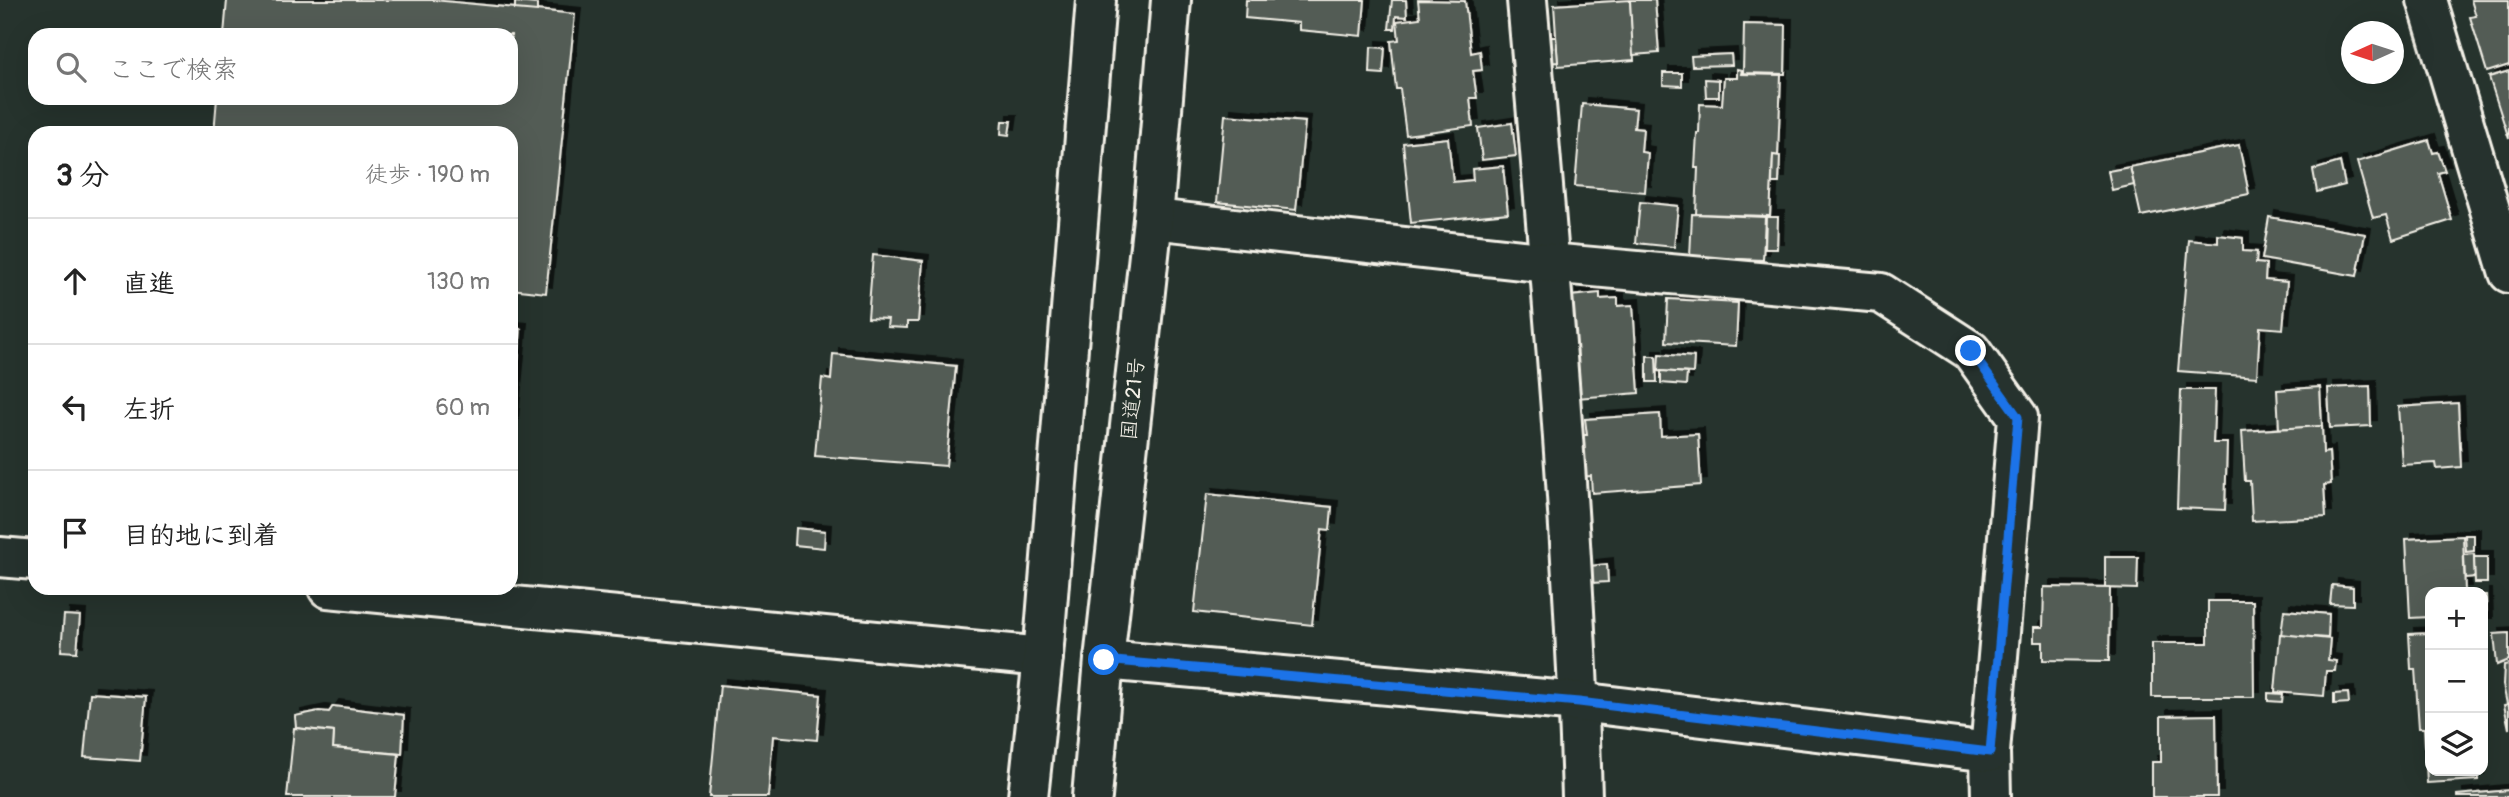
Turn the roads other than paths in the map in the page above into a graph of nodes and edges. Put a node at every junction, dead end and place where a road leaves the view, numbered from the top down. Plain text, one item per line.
1 (1096, 0) edge
2 (1171, 0) edge
3 (1527, 0) edge
4 (2427, 0) edge
5 (1153, 219) junction
6 (1549, 263) junction
7 (2509, 273) edge
8 (0, 556) edge
9 (28, 559) edge
10 (401, 595) edge
11 (1043, 657) junction
12 (1104, 660) junction
13 (1579, 702) junction
14 (1990, 752) junction
15 (1028, 797) edge
16 (1092, 797) edge
17 (1582, 797) edge
18 (1991, 797) edge

1 - 11 main road
2 - 5 main road, 国道21号
3 - 6 main road
4 - 7 main road
5 - 6 main road
5 - 12 main road, 国道21号
6 - 13 main road
6 - 14 main road
8 - 9 main road
10 - 11 main road
11 - 15 main road
12 - 13 main road
12 - 16 main road, 国道21号
13 - 14 main road
13 - 17 main road
14 - 18 main road

